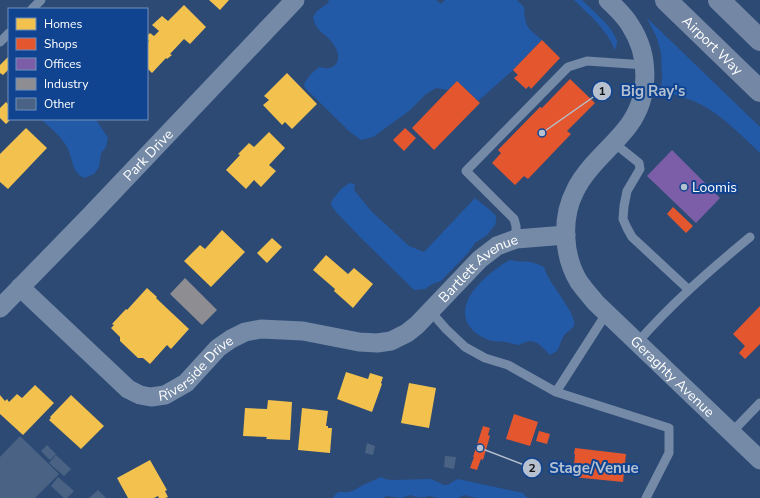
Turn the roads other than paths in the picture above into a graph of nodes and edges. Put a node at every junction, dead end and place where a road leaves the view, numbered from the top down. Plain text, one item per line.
1 (41, 0) edge
2 (295, 0) edge
3 (608, 0) edge
4 (666, 0) edge
5 (719, 0) edge
6 (33, 8) edge
7 (8, 33) edge
8 (760, 40) edge
9 (0, 42) edge
10 (644, 65) junction
11 (760, 91) edge
12 (614, 143) junction
13 (566, 234) junction
14 (750, 237) dead end
15 (516, 239) junction
16 (20, 287) junction
17 (689, 290) junction
18 (0, 308) edge
19 (431, 312) junction
20 (606, 314) junction
21 (407, 333) joint
22 (637, 343) junction
23 (556, 392) junction
24 (760, 403) edge
25 (731, 433) junction
26 (760, 460) edge
27 (646, 498) edge

1 - 6 lane
2 - 16 street, Park Drive
3 - 10 street
4 - 11 main road, Airport Way
5 - 8 main road
7 - 9 lane
10 - 12 street
10 - 15 lane
12 - 13 street
12 - 17 lane
13 - 15 street, Bartlett Avenue
13 - 20 street, Geraghty Avenue
14 - 17 lane
15 - 19 street, Bartlett Avenue
16 - 18 street, Park Drive
16 - 21 street, Riverside Drive
17 - 22 lane
19 - 21 street, Bartlett Avenue
19 - 23 lane
20 - 22 street, Geraghty Avenue
20 - 23 lane
22 - 25 street, Geraghty Avenue
23 - 27 lane
24 - 25 lane
25 - 26 street, Geraghty Avenue

